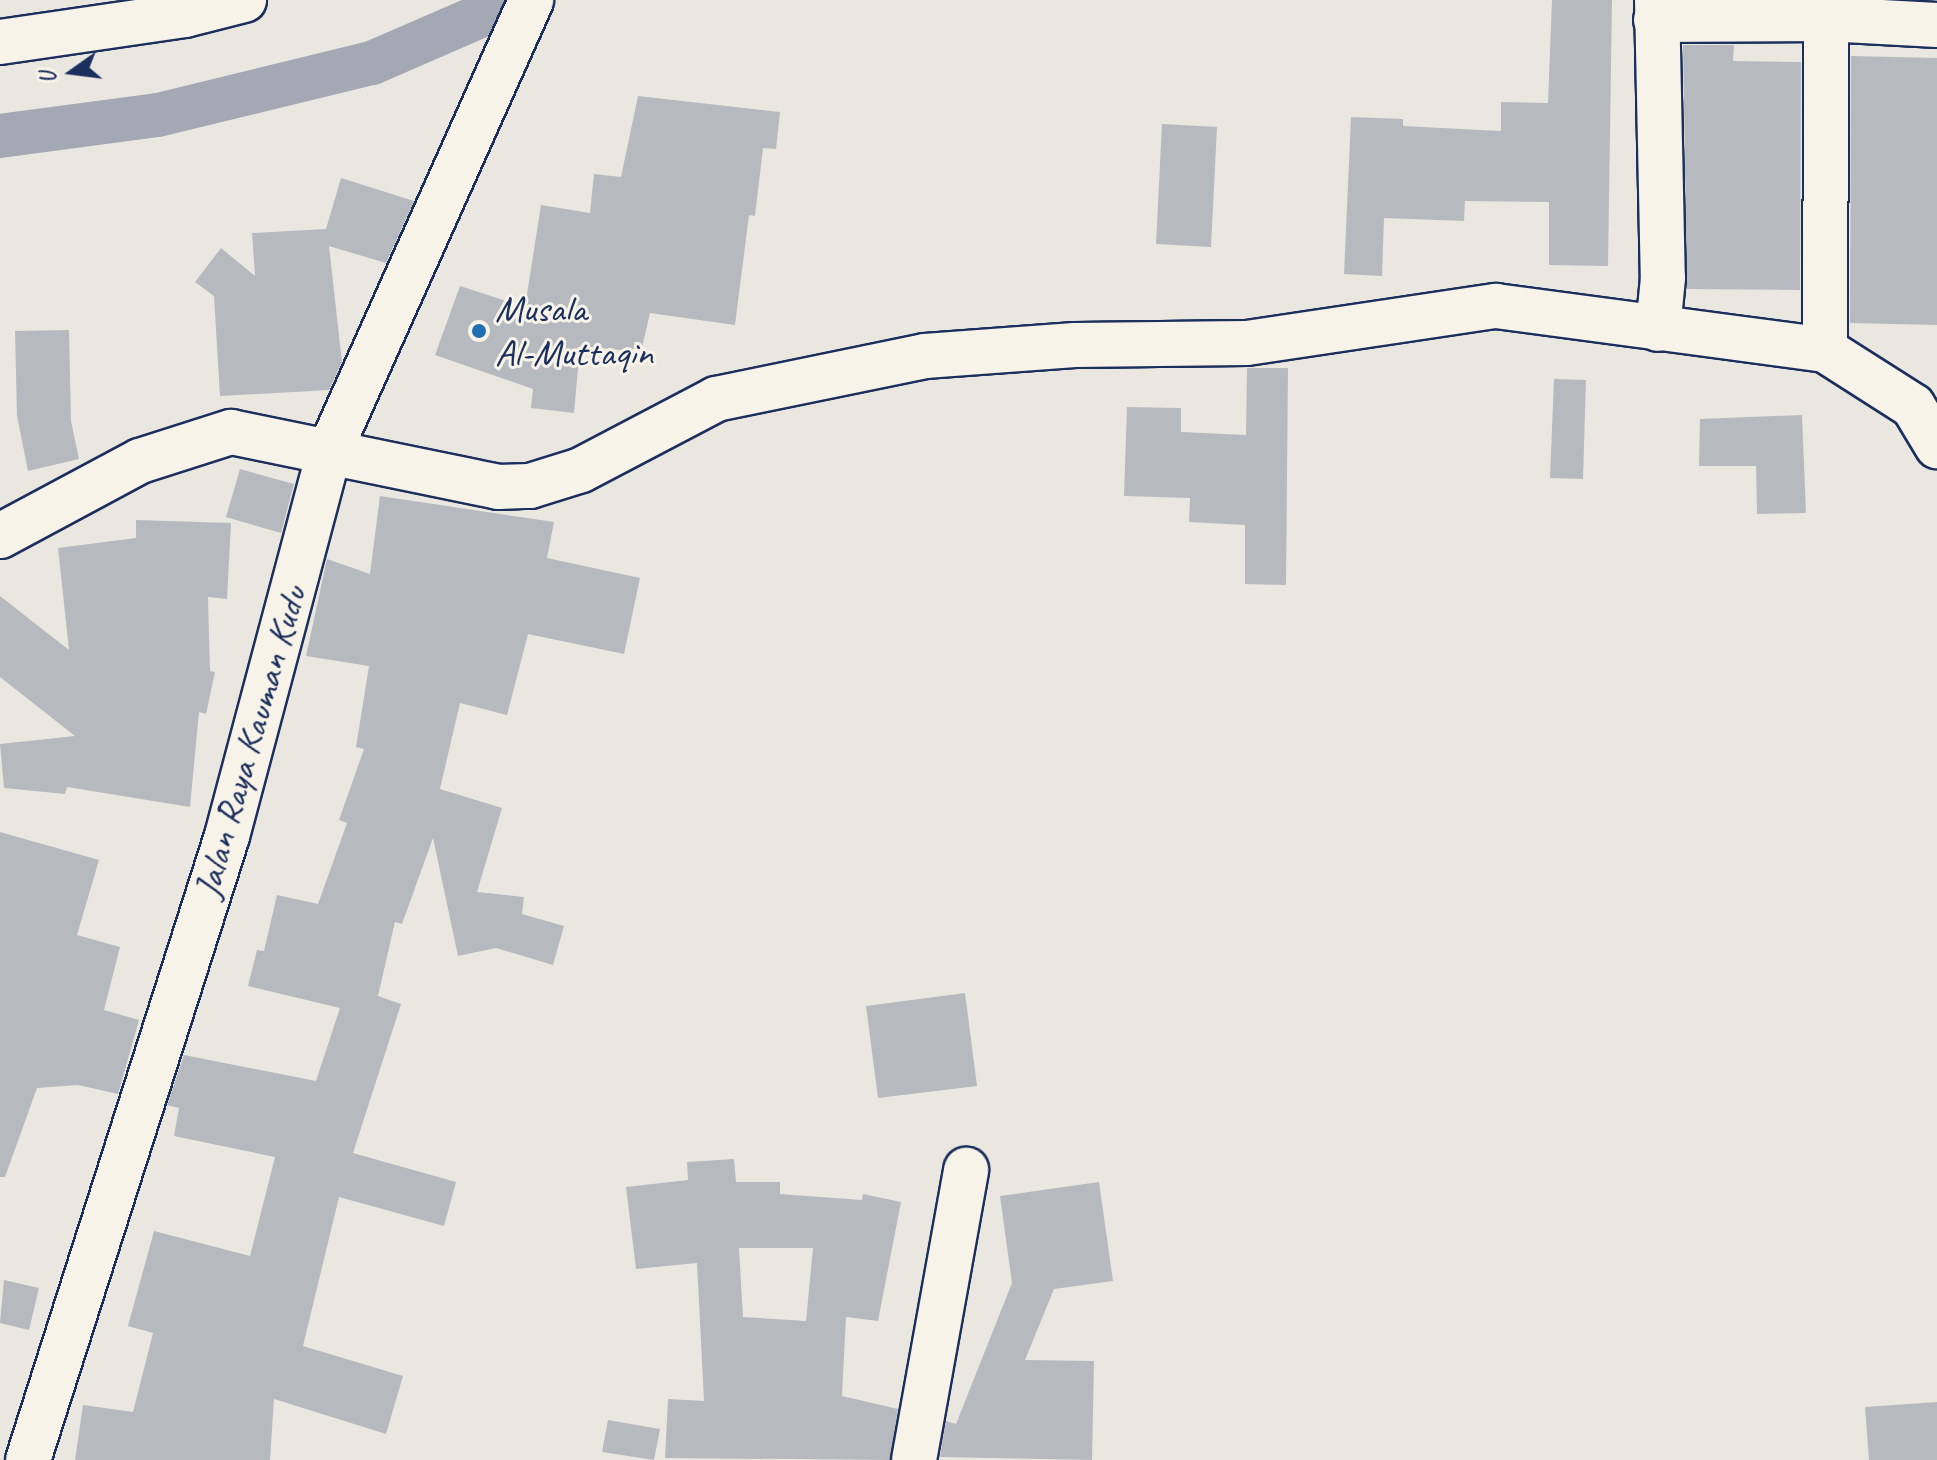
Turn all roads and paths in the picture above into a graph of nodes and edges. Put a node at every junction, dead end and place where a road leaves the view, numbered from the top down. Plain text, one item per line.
1 (244, 0) edge
2 (531, 0) edge
3 (1826, 9) edge
4 (1656, 10) edge
5 (1937, 25) edge
6 (0, 42) edge
7 (1658, 329) junction
8 (1825, 350) junction
9 (1937, 446) edge
10 (330, 450) junction
11 (0, 536) edge
12 (966, 1170) dead end
13 (28, 1460) edge
14 (914, 1460) edge

1 - 6 street
2 - 10 street, Jalan Raya Kauman Kudu
3 - 4 street
3 - 5 street
3 - 8 street
4 - 7 street
7 - 8 street
7 - 10 street
8 - 9 street
10 - 11 street
10 - 13 street, Jalan Raya Kauman Kudu
12 - 14 street

